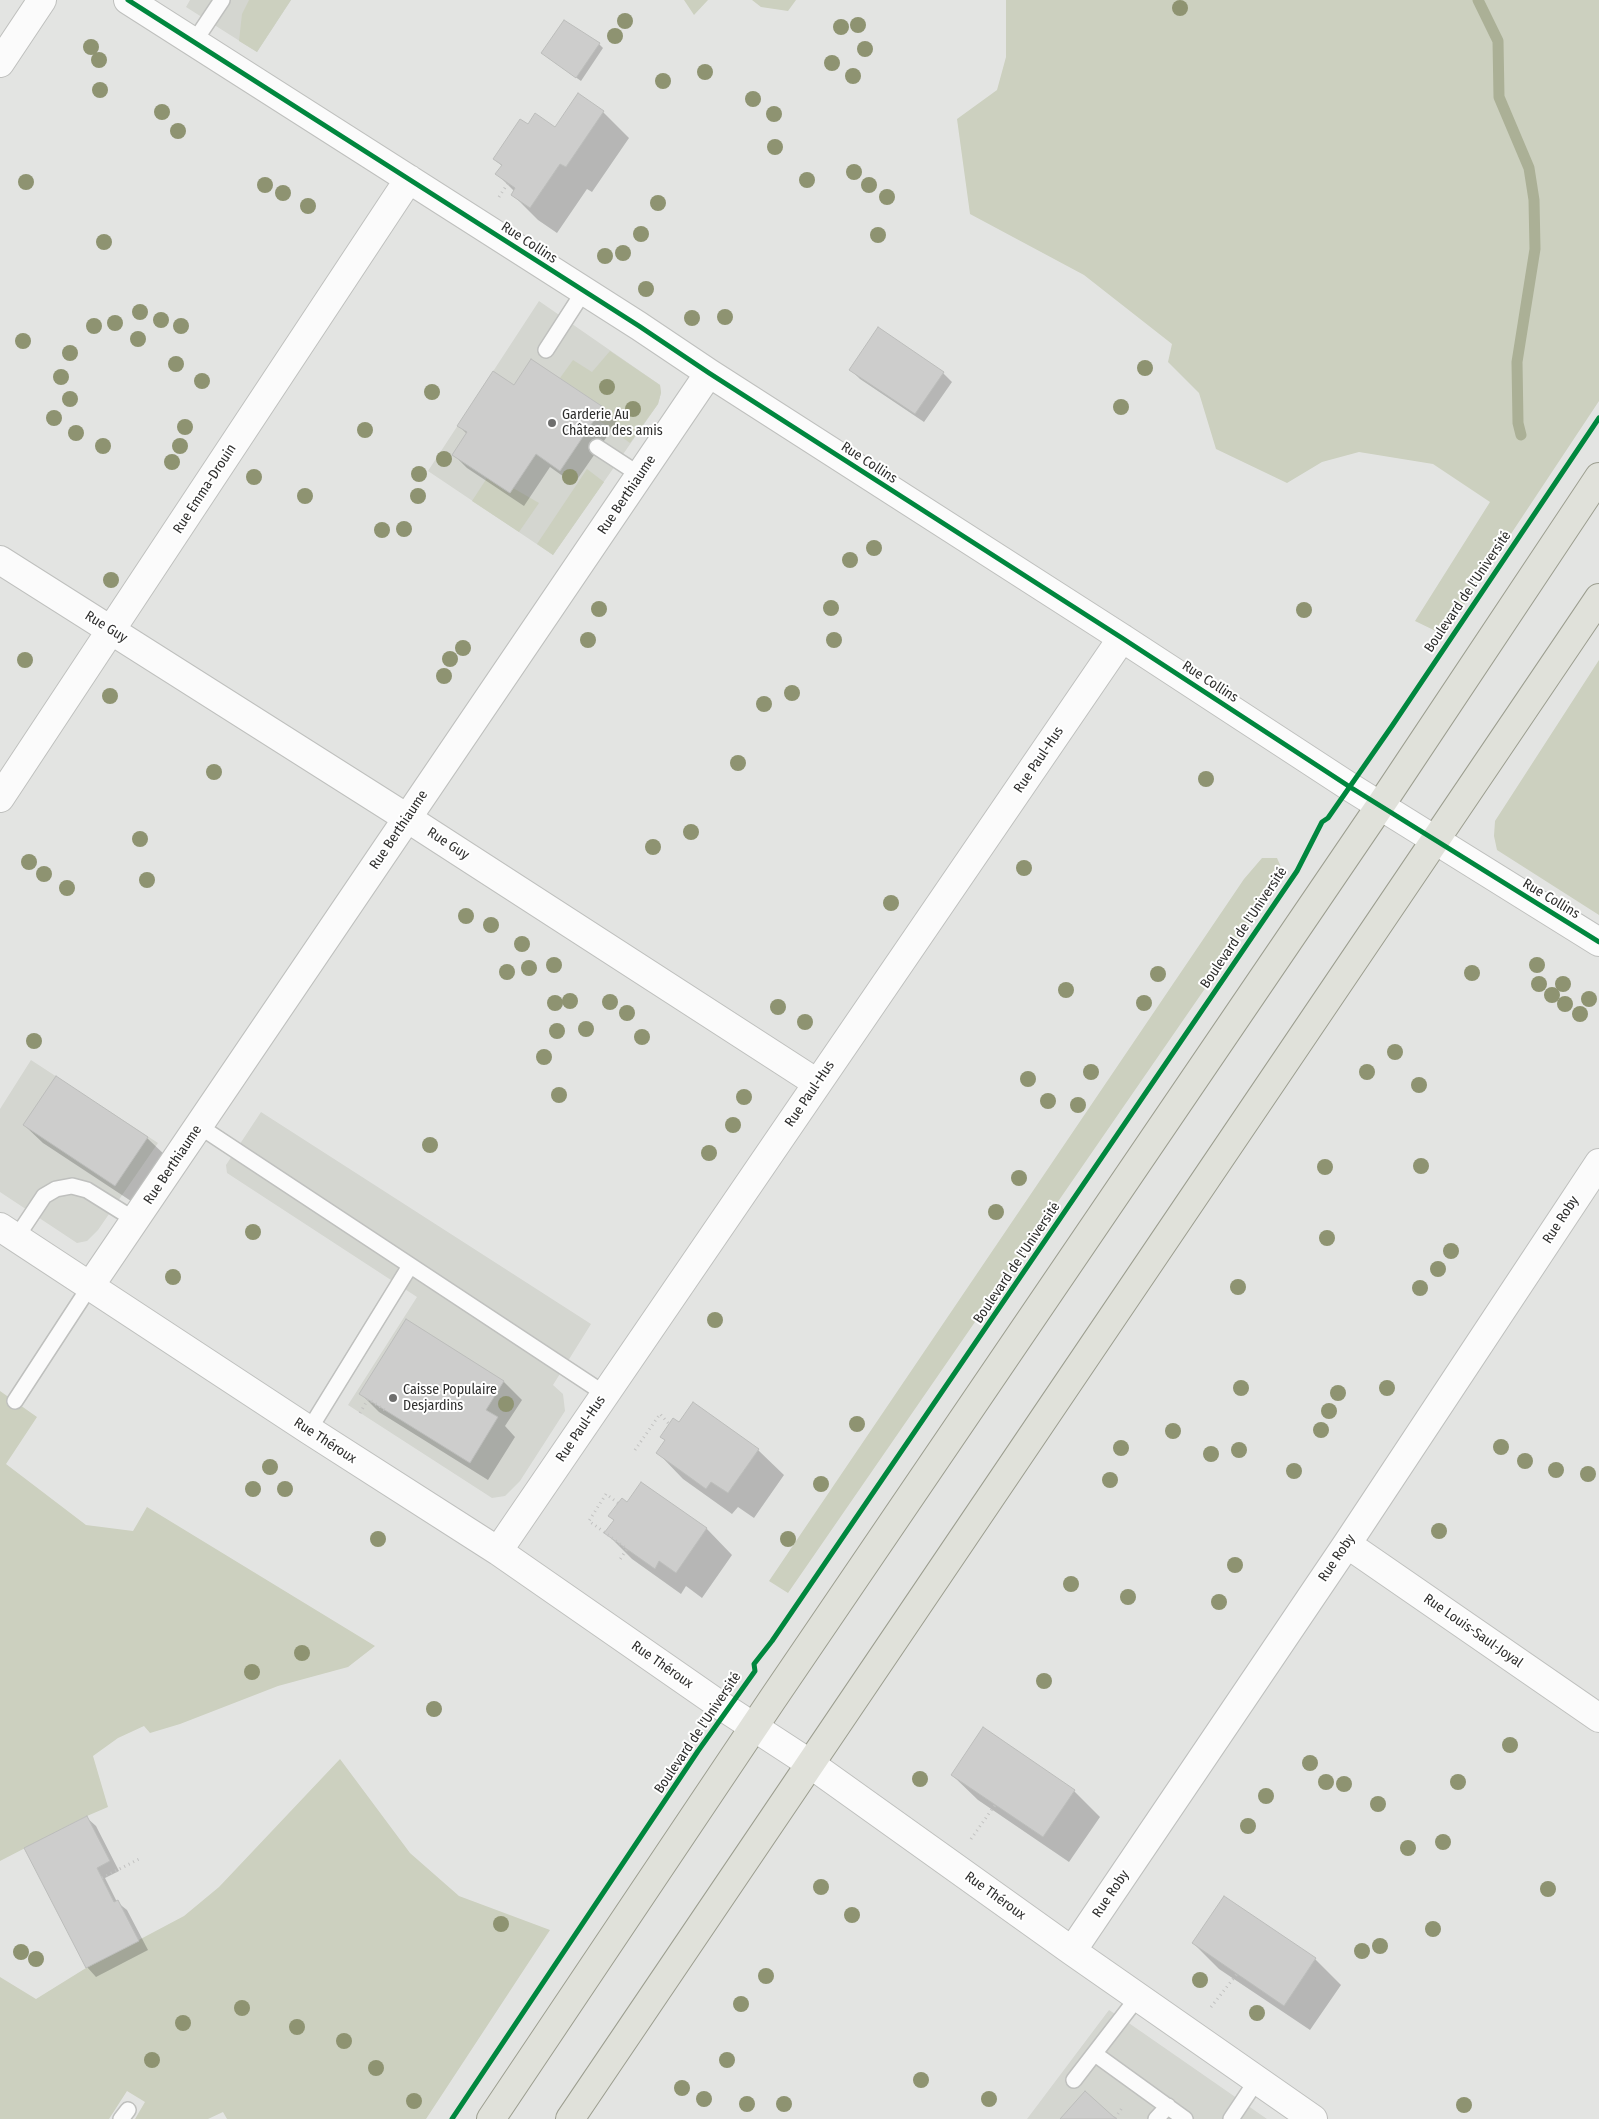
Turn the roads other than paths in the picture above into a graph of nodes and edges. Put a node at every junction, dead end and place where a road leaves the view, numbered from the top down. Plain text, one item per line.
1 (42, 0) edge
2 (128, 0) edge
3 (222, 0) edge
4 (194, 42) junction
5 (0, 63) edge
6 (409, 179) junction
7 (584, 291) junction
8 (546, 350) dead end
9 (709, 373) junction
10 (597, 447) dead end
11 (640, 475) junction
12 (1599, 477) edge
13 (0, 560) edge
14 (1599, 598) edge
15 (112, 630) junction
16 (1122, 638) junction
17 (0, 798) edge
18 (1380, 806) junction
19 (407, 818) junction
20 (1435, 842) junction
21 (1599, 942) edge
22 (817, 1083) junction
23 (199, 1126) junction
24 (1599, 1163) edge
25 (135, 1220) junction
26 (8, 1233) edge
27 (410, 1266) junction
28 (90, 1286) junction
29 (605, 1394) junction
30 (15, 1401) dead end
31 (309, 1430) junction
32 (1347, 1544) junction
33 (498, 1551) junction
34 (1599, 1718) edge
35 (754, 1727) junction
36 (809, 1764) junction
37 (1072, 1951) junction
38 (1138, 1997) junction
39 (1095, 2054) junction
40 (1074, 2080) dead end
41 (1257, 2080) junction
42 (1168, 2106) junction
43 (491, 2119) edge
44 (570, 2119) edge
45 (1156, 2119) edge
46 (1185, 2119) edge
47 (1231, 2119) edge
48 (1313, 2119) edge

1 - 5 street
2 - 4 street, Rue Collins
3 - 4 lane
4 - 6 street, Rue Collins
6 - 7 street, Rue Collins
6 - 15 street, Rue Emma-Drouin
7 - 8 lane
7 - 9 street, Rue Collins
9 - 11 street, Rue Berthiaume
9 - 16 street, Rue Collins
10 - 11 lane
11 - 19 street, Rue Berthiaume
12 - 18 main road
13 - 15 street, Rue Guy
14 - 20 main road
15 - 17 street, Rue Emma-Drouin
15 - 19 street, Rue Guy
16 - 18 street, Rue Collins
16 - 22 street, Rue Paul-Hus
18 - 20 street, Rue Collins
18 - 35 main road
19 - 22 street, Rue Guy
19 - 23 street, Rue Berthiaume
20 - 21 street, Rue Collins
20 - 36 main road
22 - 29 street, Rue Paul-Hus
23 - 25 street, Rue Berthiaume
23 - 27 lane
24 - 32 street, Rue Roby
25 - 26 lane
25 - 28 street, Rue Berthiaume
26 - 28 street, Rue Théroux
27 - 29 lane
27 - 31 lane
28 - 30 lane
28 - 31 street, Rue Théroux
29 - 33 street, Rue Paul-Hus
31 - 33 street, Rue Théroux
32 - 34 street, Rue Louis-Saul-Joyal
32 - 37 street, Rue Roby
33 - 35 street, Rue Théroux
35 - 36 street, Rue Théroux
35 - 43 main road
36 - 37 street, Rue Théroux
36 - 44 main road
37 - 38 street, Rue Théroux
38 - 39 lane
38 - 41 street, Rue Théroux
39 - 40 lane
39 - 42 lane
41 - 47 lane
41 - 48 street, Rue Théroux
42 - 45 lane
42 - 46 lane

